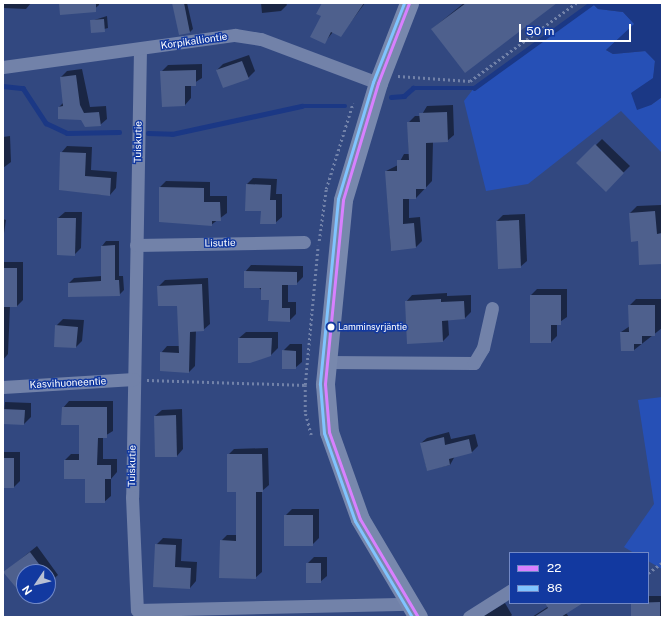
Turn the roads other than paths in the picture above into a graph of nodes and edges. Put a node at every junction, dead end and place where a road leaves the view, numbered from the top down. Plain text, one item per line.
1 (409, 3) edge
2 (140, 49) junction
3 (3, 67) edge
4 (380, 79) junction
5 (304, 242) dead end
6 (136, 245) junction
7 (492, 308) dead end
8 (326, 362) junction
9 (134, 379) junction
10 (3, 387) edge
11 (509, 592) edge
12 (414, 610) edge
13 (468, 617) edge

1 - 4 main road
2 - 3 street, Korpikalliontie
2 - 4 street, Korpikalliontie
2 - 6 street, Tuiskutie
4 - 8 main road
5 - 6 street, Lisutie
6 - 9 street, Tuiskutie
7 - 8 street
8 - 12 main road
9 - 10 street, Kasvihuoneentie
9 - 12 street, Tuiskutie
11 - 13 street

